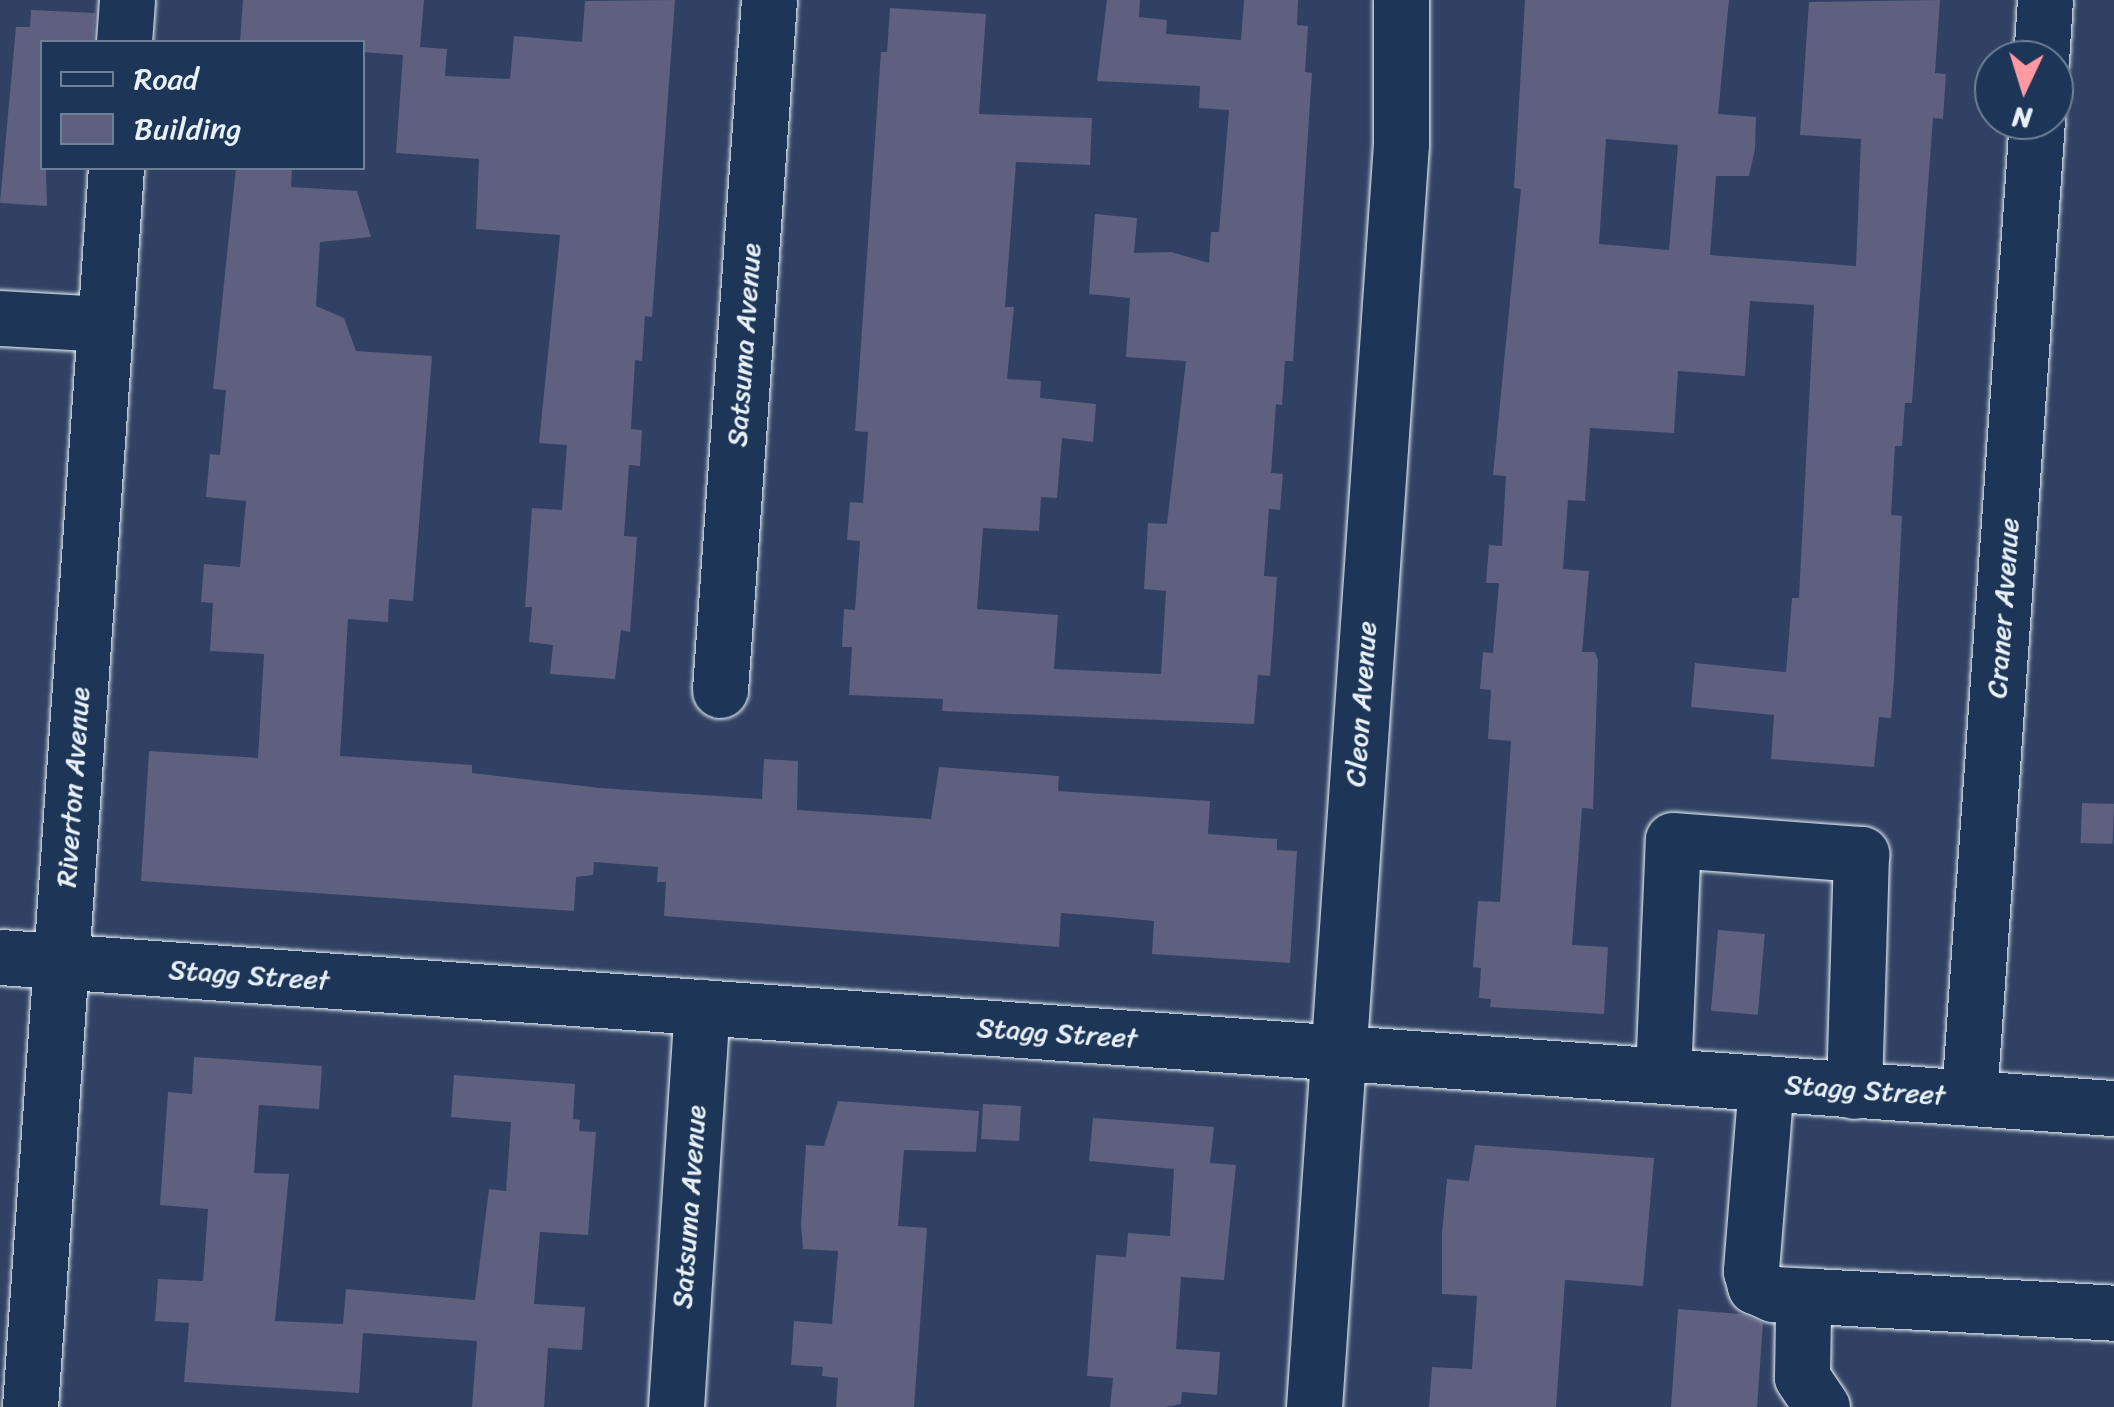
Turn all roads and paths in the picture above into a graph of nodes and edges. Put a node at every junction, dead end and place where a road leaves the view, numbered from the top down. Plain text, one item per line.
1 (127, 0) edge
2 (769, 0) edge
3 (1401, 0) edge
4 (2045, 0) edge
5 (124, 40) edge
6 (2042, 40) edge
7 (2035, 140) edge
8 (116, 170) edge
9 (0, 318) edge
10 (105, 324) junction
11 (720, 690) dead end
12 (0, 958) edge
13 (61, 962) junction
14 (702, 1007) junction
15 (1336, 1052) junction
16 (1663, 1074) junction
17 (1766, 1083) junction
18 (1854, 1091) junction
19 (1969, 1097) junction
20 (2114, 1108) edge
21 (1814, 1296) junction
22 (2114, 1313) edge
23 (30, 1407) edge
24 (676, 1407) edge
25 (1314, 1407) edge
26 (1822, 1407) edge

1 - 5 street
2 - 11 street, Satsuma Avenue
3 - 15 street, Cleon Avenue
4 - 6 street
7 - 19 street, Craner Avenue
8 - 10 street, Riverton Avenue
9 - 10 street
10 - 13 street, Riverton Avenue
12 - 13 street, Stagg Street
13 - 14 street, Stagg Street
13 - 23 street, Riverton Avenue
14 - 15 street, Stagg Street
14 - 24 street, Satsuma Avenue
15 - 16 street, Stagg Street
15 - 25 street, Cleon Avenue
16 - 17 street, Stagg Street
16 - 18 street
17 - 18 street, Stagg Street
17 - 21 street
18 - 19 street, Stagg Street
19 - 20 street, Stagg Street
21 - 22 street
21 - 26 street

